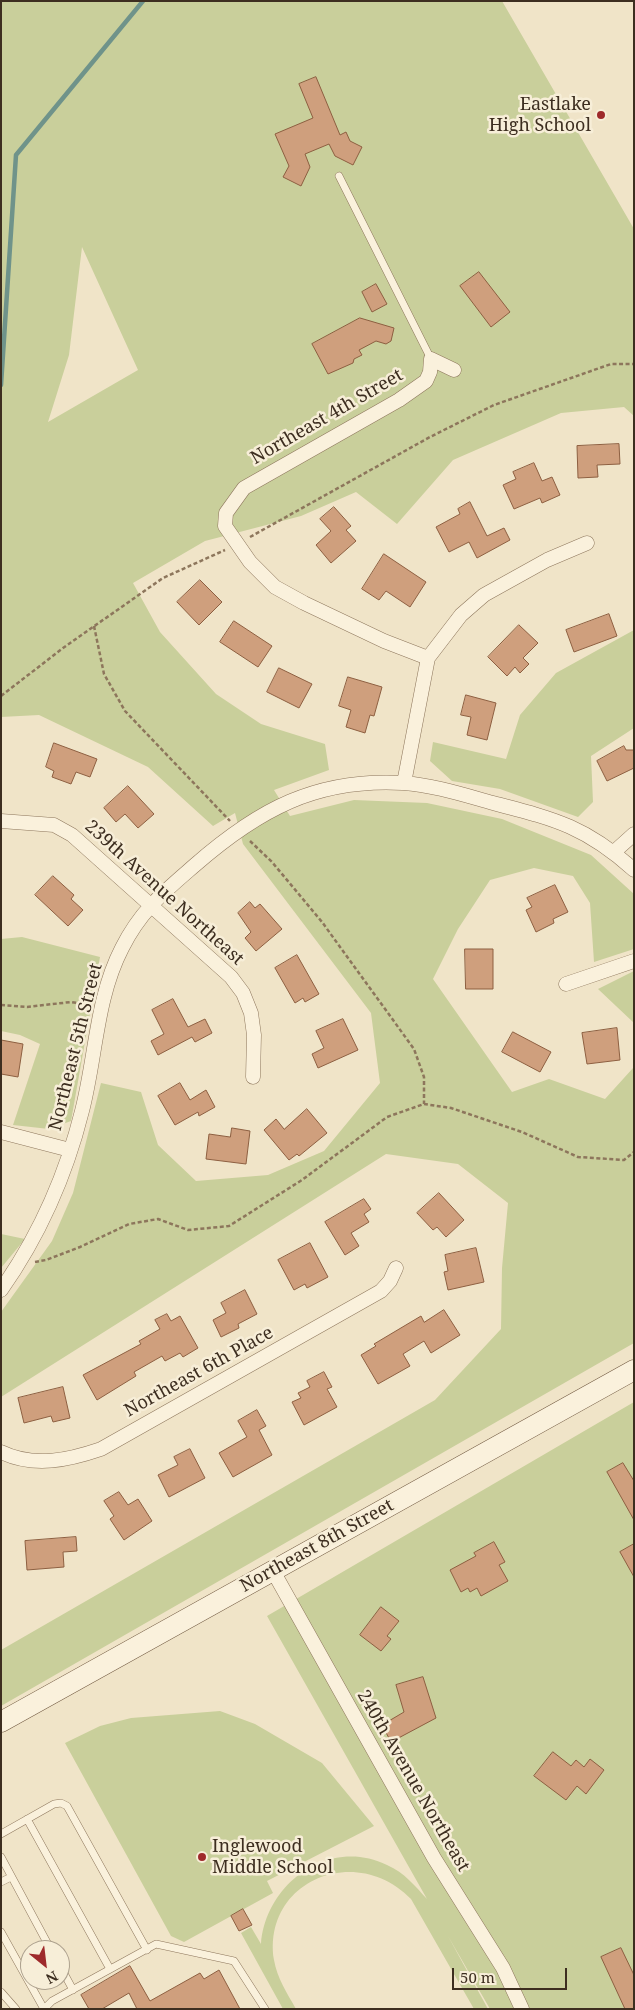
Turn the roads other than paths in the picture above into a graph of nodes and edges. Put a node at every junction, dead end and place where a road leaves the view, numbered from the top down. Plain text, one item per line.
1 (339, 176) dead end
2 (431, 359) junction
3 (454, 370) dead end
4 (587, 543) dead end
5 (428, 658) junction
6 (404, 783) junction
7 (1, 821) edge
8 (634, 834) edge
9 (614, 852) junction
10 (634, 870) edge
11 (151, 904) junction
12 (634, 961) edge
13 (566, 984) dead end
14 (253, 1077) dead end
15 (1, 1132) edge
16 (70, 1150) junction
17 (396, 1268) dead end
18 (1, 1290) edge
19 (634, 1370) edge
20 (1, 1452) edge
21 (273, 1570) junction
22 (1, 1722) edge
23 (27, 1819) junction
24 (1, 1834) edge
25 (1, 1857) edge
26 (11, 1877) junction
27 (1, 1882) edge
28 (1, 1932) edge
29 (46, 1940) edge
30 (147, 1950) junction
31 (110, 1969) junction
32 (70, 1984) edge
33 (73, 1990) junction
34 (1, 1992) edge
35 (16, 2009) edge
36 (44, 2009) edge
37 (265, 2009) edge
38 (522, 2009) edge

1 - 2 lane
2 - 3 street
2 - 5 street, Northeast 4th Street
4 - 5 street
5 - 6 street
6 - 9 street, Northeast 5th Street
6 - 11 street, Northeast 5th Street
7 - 11 street, 239th Avenue Northeast
8 - 9 street
9 - 10 street, Northeast 5th Street
11 - 14 street, 239th Avenue Northeast
11 - 16 street, Northeast 5th Street
12 - 13 street
15 - 16 street
16 - 18 street, Northeast 5th Street
17 - 20 street, Northeast 6th Place
19 - 21 street, Northeast 8th Street
21 - 22 street, Northeast 8th Street
21 - 38 street, 240th Avenue Northeast
23 - 24 lane
23 - 30 lane
23 - 31 lane
25 - 26 lane
26 - 27 lane
26 - 29 lane
28 - 36 lane
30 - 31 lane
30 - 37 lane
31 - 33 lane
32 - 33 lane
33 - 36 lane
34 - 35 lane

